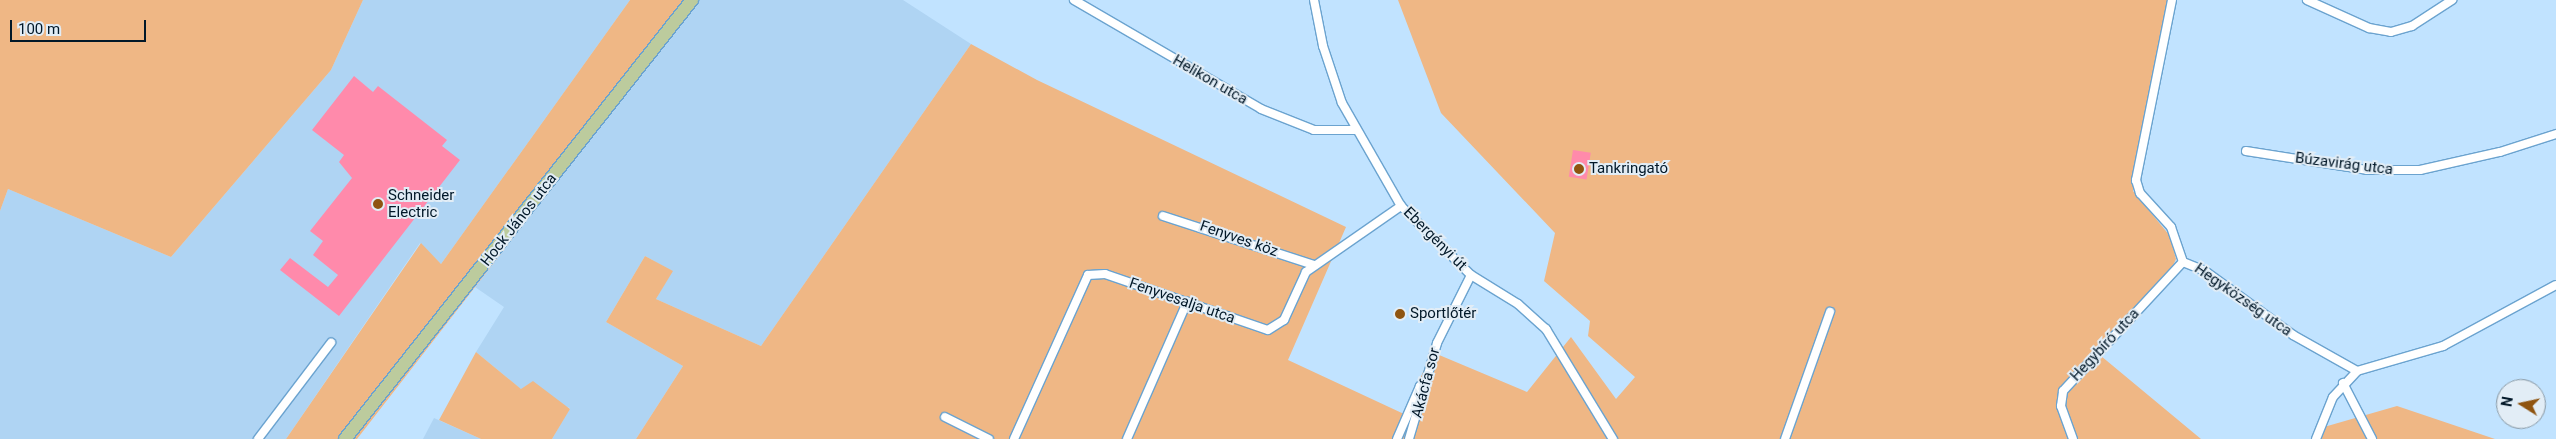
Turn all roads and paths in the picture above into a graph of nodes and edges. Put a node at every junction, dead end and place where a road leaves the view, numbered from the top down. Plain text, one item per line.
1 (692, 0) edge
2 (1074, 0) edge
3 (1314, 0) edge
4 (2172, 0) edge
5 (2307, 0) edge
6 (2452, 0) edge
7 (1356, 130) junction
8 (2556, 134) edge
9 (2246, 151) dead end
10 (1401, 206) junction
11 (1163, 216) dead end
12 (2183, 262) junction
13 (1314, 265) junction
14 (1471, 275) junction
15 (2556, 286) edge
16 (1188, 302) junction
17 (1830, 312) dead end
18 (331, 343) dead end
19 (2357, 371) junction
20 (1427, 380) junction
21 (2343, 383) junction
22 (945, 417) dead end
23 (258, 439) edge
24 (345, 439) edge
25 (988, 439) edge
26 (1014, 439) edge
27 (1127, 439) edge
28 (1397, 439) edge
29 (1409, 439) edge
30 (1613, 439) edge
31 (1785, 439) edge
32 (2072, 439) edge
33 (2316, 439) edge
34 (2372, 439) edge

1 - 24 main road, Hock János utca
2 - 7 street, Helikon utca
3 - 7 street, Ebergényi út
4 - 12 street, Hegyközség utca
5 - 6 street
7 - 10 street, Ebergényi út
8 - 9 street, Búzavirág utca
10 - 13 street, Fenyvesalja utca
10 - 14 street, Ebergényi út
11 - 13 street, Fenyves köz
12 - 19 street, Hegyközség utca
12 - 32 street, Hegybíró utca
13 - 16 street, Fenyvesalja utca
14 - 20 street, Akácfa sor
14 - 30 street, Ebergényi út
15 - 19 street
16 - 26 street, Fenyvesalja utca
16 - 27 street
17 - 31 street
18 - 23 street
19 - 21 street
20 - 28 street
20 - 29 street, Akácfa sor
21 - 33 street
21 - 34 street
22 - 25 street

